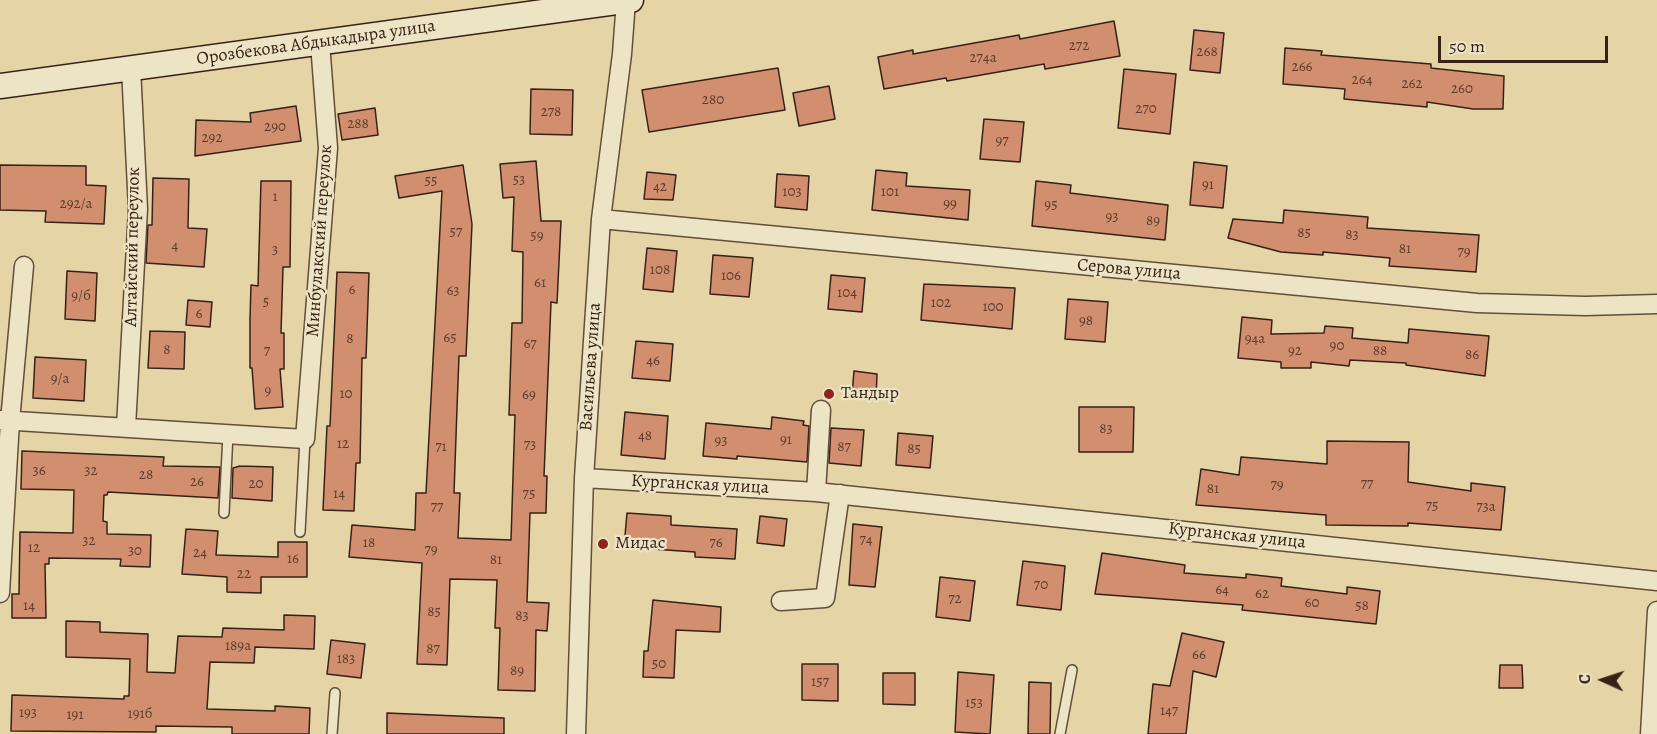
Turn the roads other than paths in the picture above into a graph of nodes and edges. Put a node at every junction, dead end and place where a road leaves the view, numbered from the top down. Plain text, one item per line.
1 (627, 0) edge
2 (320, 43) junction
3 (131, 68) junction
4 (0, 86) edge
5 (601, 219) junction
6 (24, 266) dead end
7 (1657, 303) edge
8 (821, 410) dead end
9 (5, 421) edge
10 (126, 427) junction
11 (228, 434) junction
12 (305, 439) junction
13 (584, 478) junction
14 (816, 492) junction
15 (840, 494) junction
16 (224, 513) dead end
17 (300, 532) dead end
18 (1657, 581) edge
19 (0, 593) edge
20 (781, 601) dead end
21 (1657, 611) edge
22 (1072, 669) dead end
23 (335, 693) dead end
24 (332, 734) edge
25 (576, 734) edge
26 (1060, 734) edge
27 (1650, 734) edge

1 - 2 street, Орозбекова Абдыкадыра улица
1 - 5 street, Васильева улица
2 - 3 street, Орозбекова Абдыкадыра улица
2 - 12 street, Минбулакский переулок
3 - 4 street, Орозбекова Абдыкадыра улица
3 - 10 street, Алтайский переулок
5 - 7 street, Серова улица
5 - 13 street, Васильева улица
6 - 9 street
8 - 14 street
9 - 10 street
9 - 19 street
10 - 11 street
11 - 12 street
11 - 16 lane
12 - 17 lane, Минбулакский переулок
13 - 14 street, Курганская улица
13 - 25 street, Васильева улица
14 - 15 street, Курганская улица
15 - 18 street, Курганская улица
15 - 20 street
21 - 27 street
22 - 26 lane
23 - 24 lane

